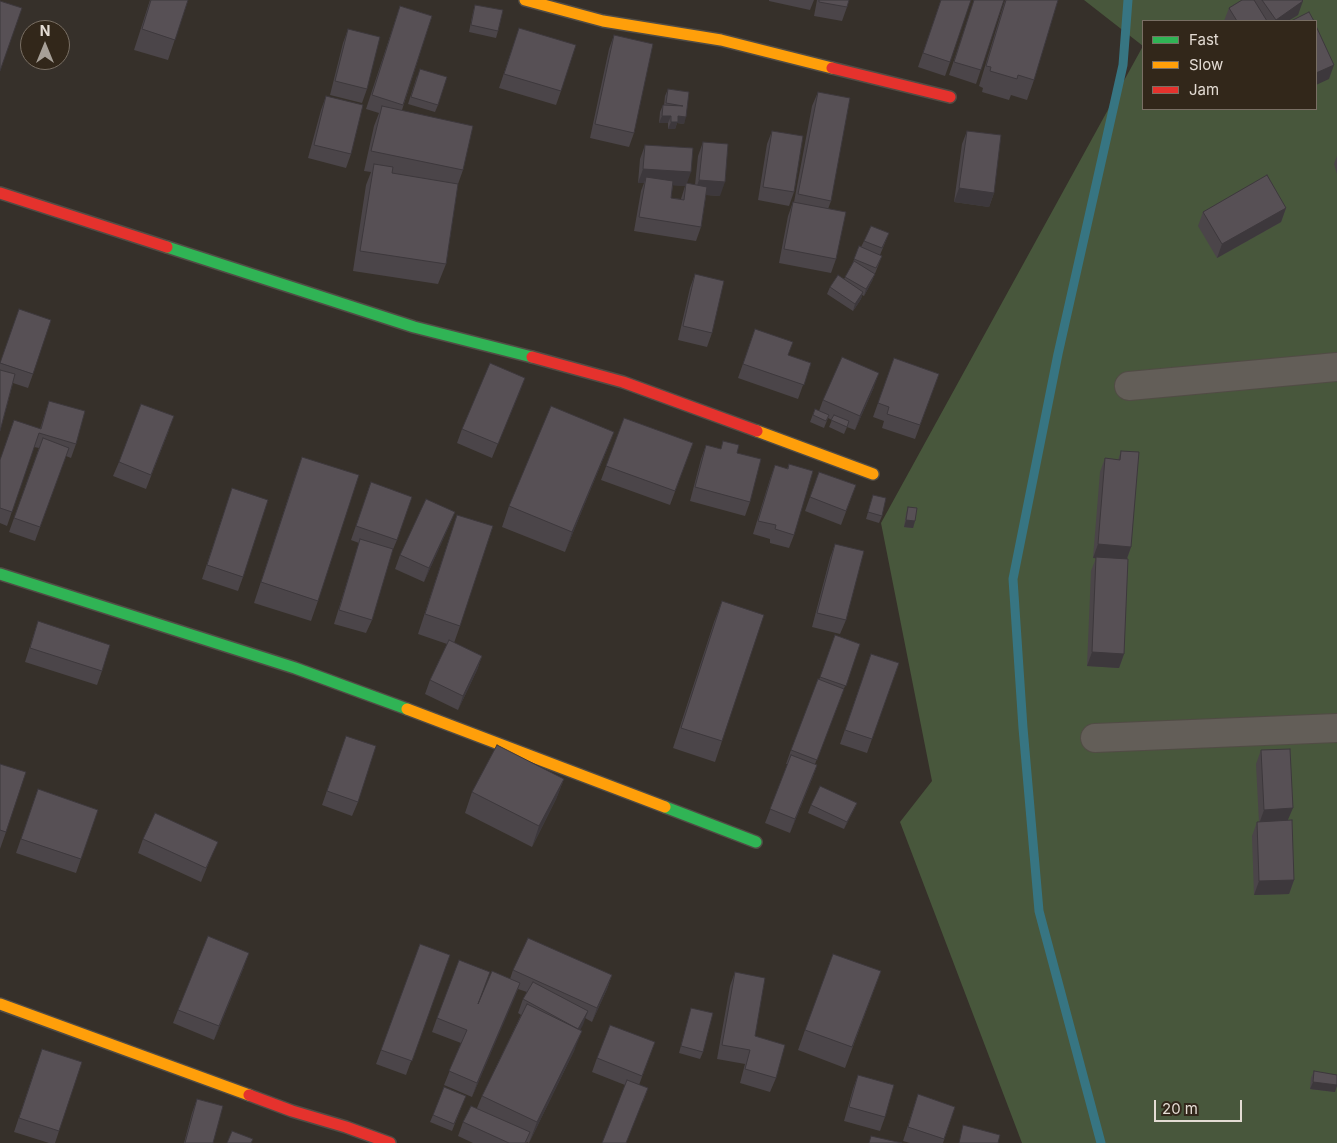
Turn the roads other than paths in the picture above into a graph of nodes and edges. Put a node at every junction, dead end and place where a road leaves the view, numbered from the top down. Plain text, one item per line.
1 (525, 0) edge
2 (950, 97) dead end
3 (0, 193) edge
4 (1337, 367) edge
5 (1129, 386) dead end
6 (873, 474) dead end
7 (0, 574) edge
8 (1337, 728) edge
9 (1095, 738) dead end
10 (756, 842) dead end
11 (0, 1004) edge
12 (390, 1143) edge

1 - 2 street
3 - 6 street
4 - 5 street
7 - 10 street
8 - 9 street
11 - 12 street

